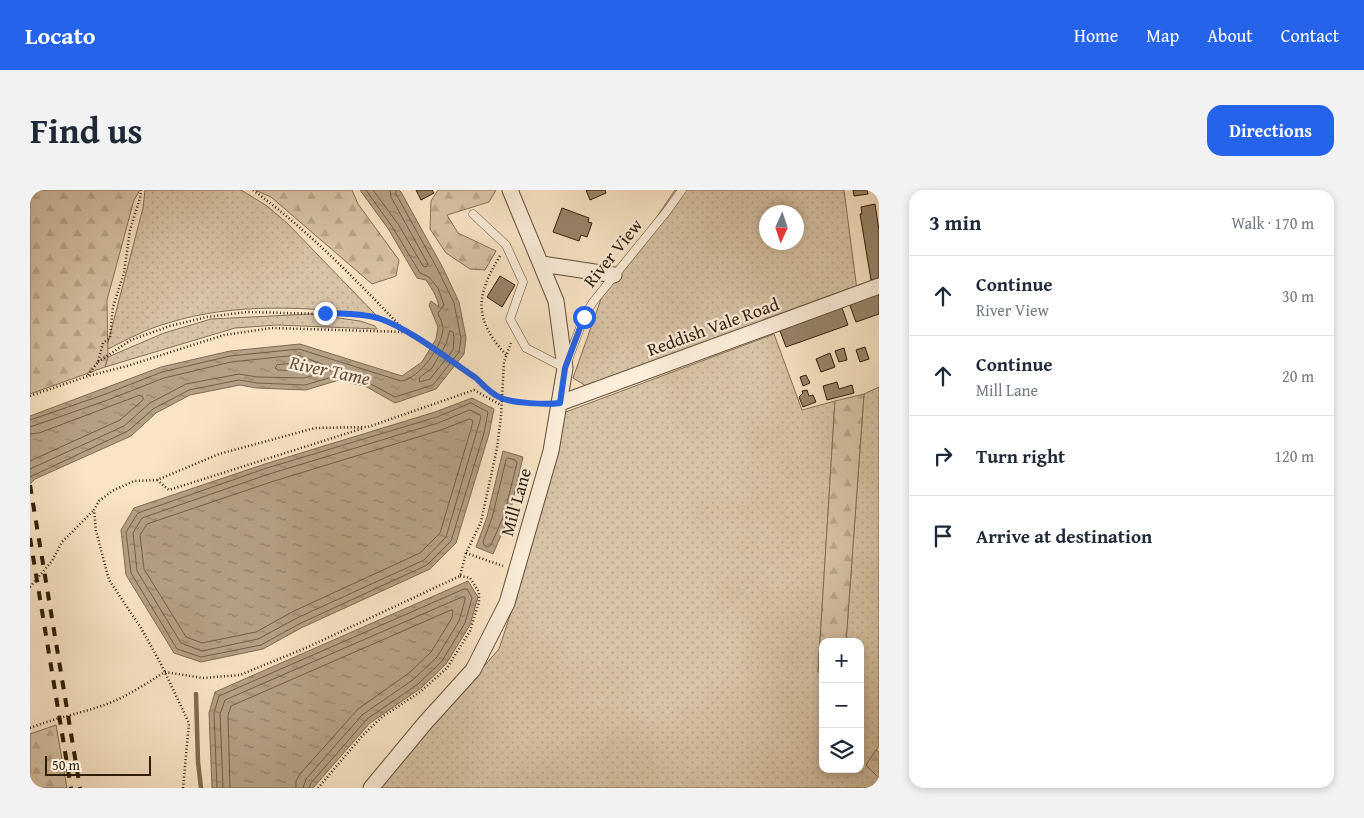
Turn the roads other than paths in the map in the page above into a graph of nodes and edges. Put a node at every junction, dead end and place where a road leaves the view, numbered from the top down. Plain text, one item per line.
1 (510, 190) edge
2 (682, 190) edge
3 (473, 214) dead end
4 (542, 264) junction
5 (614, 275) junction
6 (879, 286) edge
7 (565, 368) junction
8 (560, 403) junction
9 (370, 788) edge

1 - 4 street, Mill Lane
2 - 5 lane, River View
3 - 7 lane
4 - 5 street
4 - 7 street, Mill Lane
5 - 7 lane, River View
6 - 8 street, Reddish Vale Road
7 - 8 street, Mill Lane
8 - 9 street, Mill Lane

